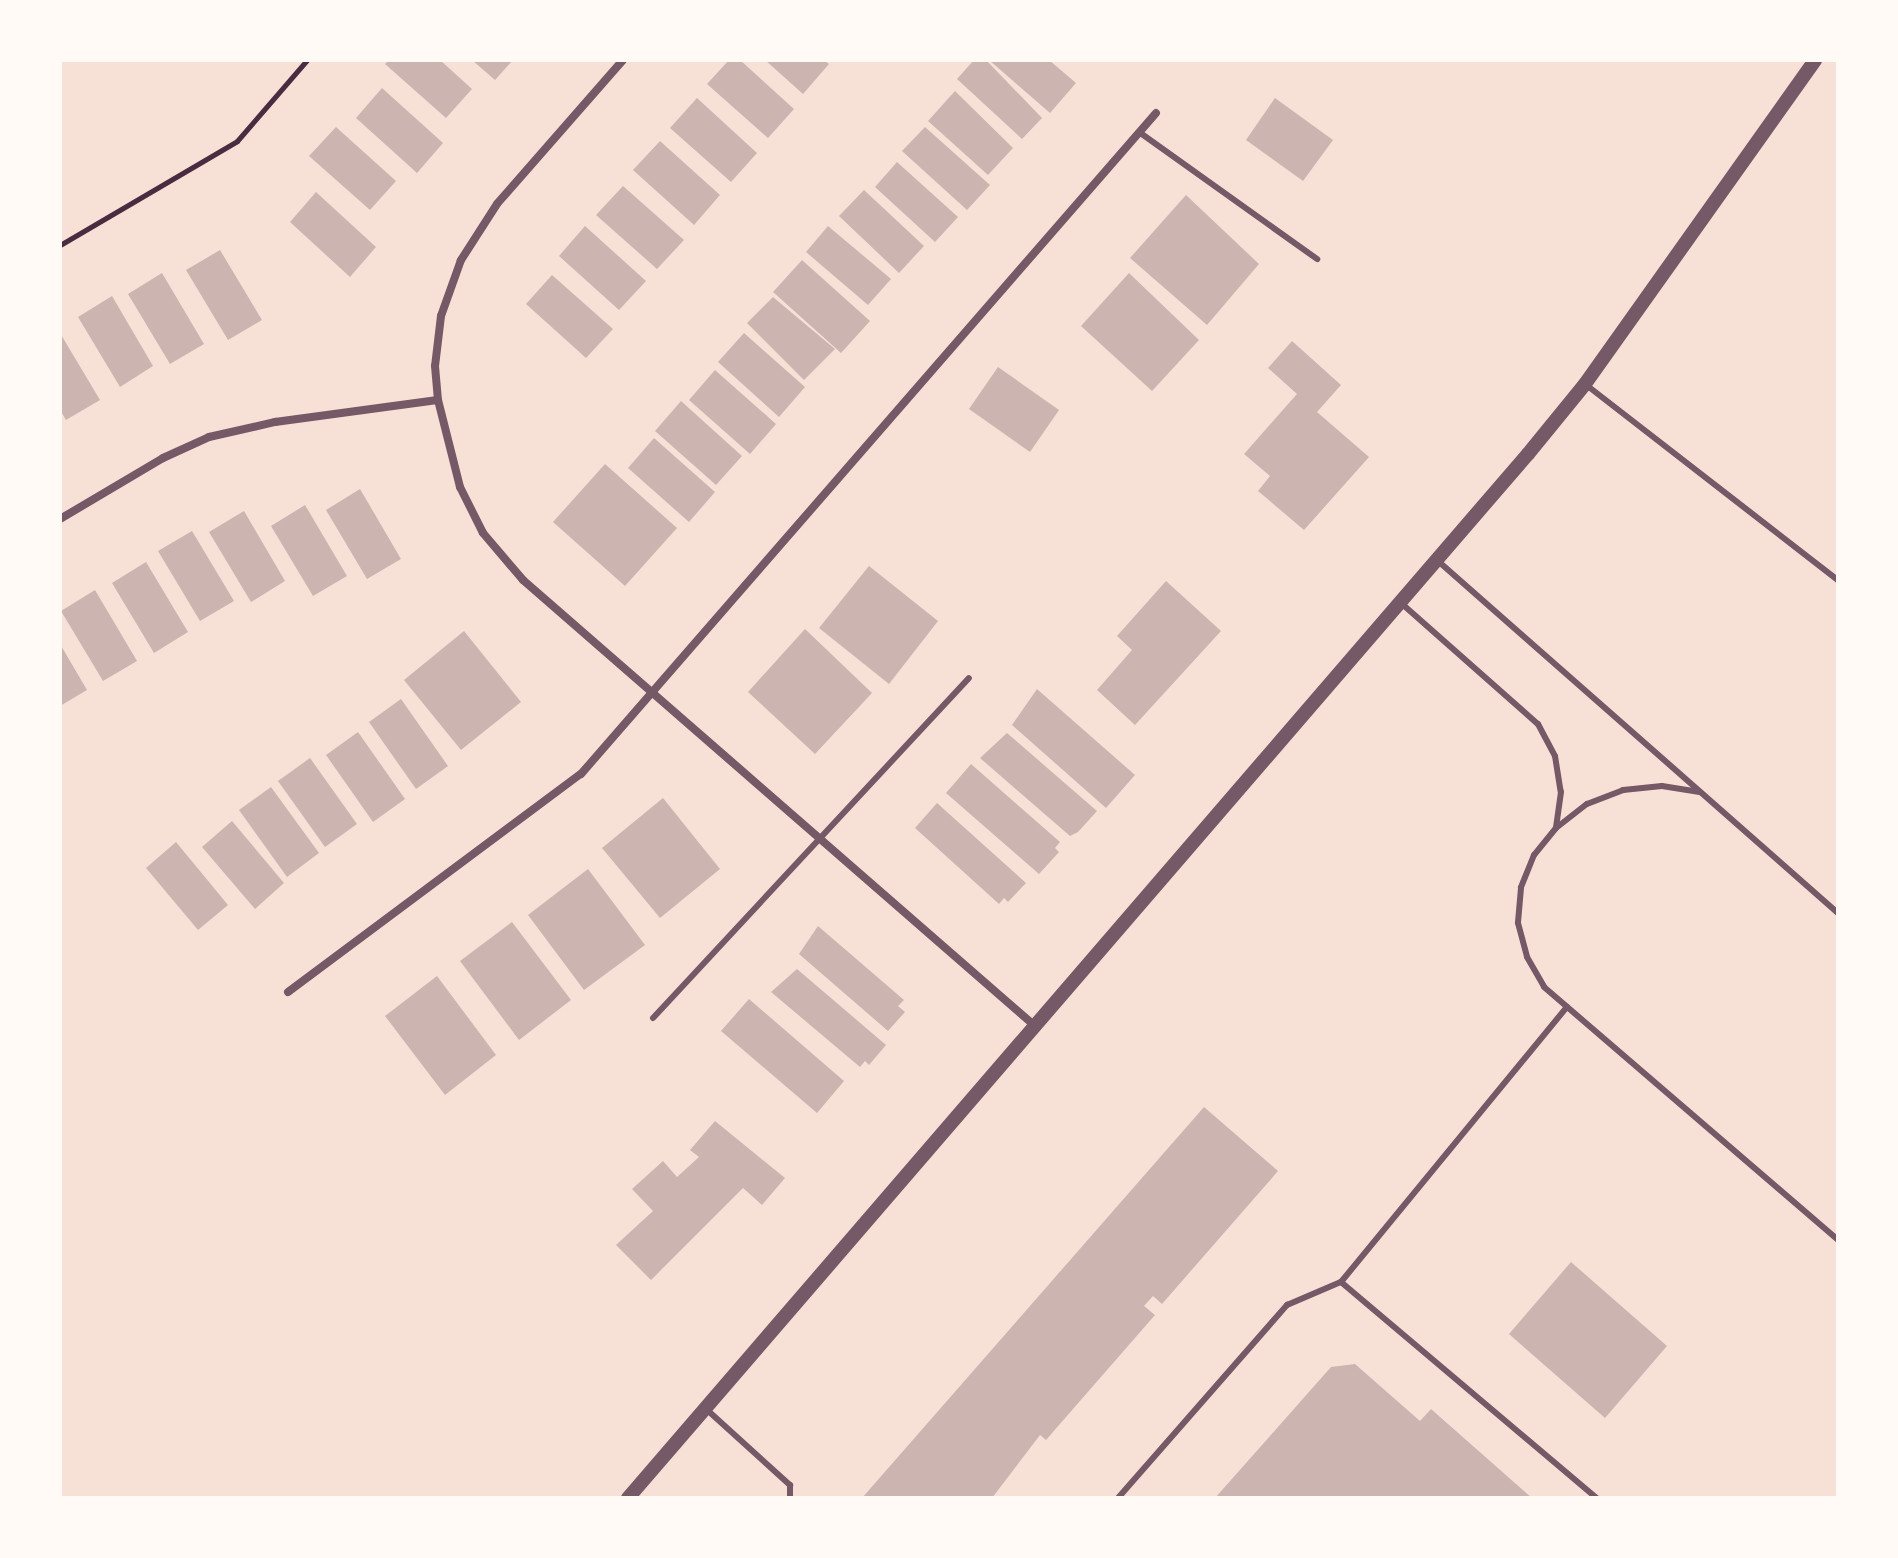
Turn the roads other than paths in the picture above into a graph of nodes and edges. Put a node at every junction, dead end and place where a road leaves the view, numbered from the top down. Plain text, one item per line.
1 (623, 60) edge
2 (1815, 60) edge
3 (1156, 113) dead end
4 (1139, 132) junction
5 (1317, 259) dead end
6 (1585, 384) junction
7 (438, 400) junction
8 (60, 519) edge
9 (1437, 561) junction
10 (1838, 580) edge
11 (1401, 603) junction
12 (969, 678) dead end
13 (653, 694) junction
14 (1700, 792) junction
15 (1556, 828) junction
16 (822, 841) junction
17 (1838, 913) edge
18 (288, 992) dead end
19 (1567, 1007) junction
20 (653, 1018) dead end
21 (1035, 1026) junction
22 (1838, 1240) edge
23 (1341, 1282) junction
24 (705, 1408) junction
25 (628, 1498) edge
26 (790, 1498) edge
27 (1118, 1498) edge
28 (1597, 1498) edge

1 - 7 street
2 - 6 street
3 - 4 street
4 - 5 lane
4 - 13 street
6 - 9 street
6 - 10 lane
7 - 8 street
7 - 13 street
9 - 11 street
9 - 14 lane
11 - 15 lane
11 - 21 street
12 - 16 lane
13 - 16 street
13 - 18 street
14 - 15 lane
14 - 17 lane
15 - 19 lane
16 - 20 lane
16 - 21 street
19 - 22 lane
19 - 23 lane
21 - 24 street
23 - 27 lane
23 - 28 lane
24 - 25 street
24 - 26 lane

